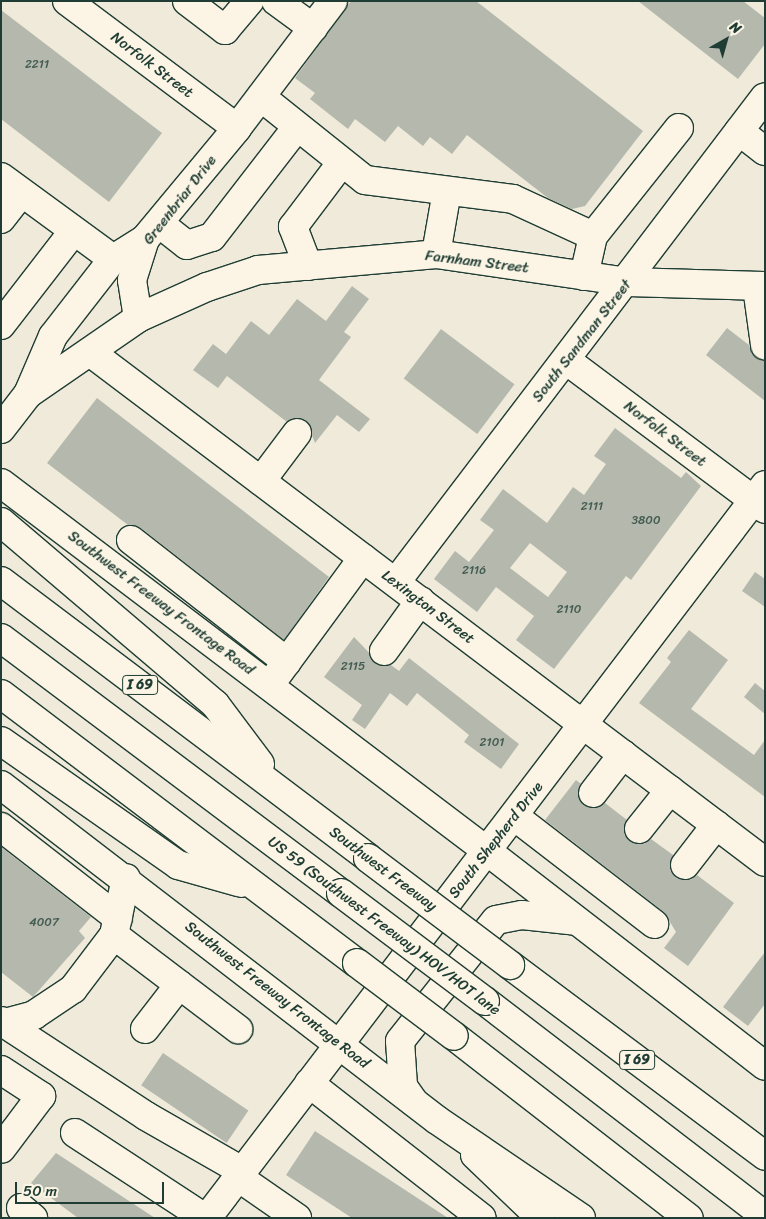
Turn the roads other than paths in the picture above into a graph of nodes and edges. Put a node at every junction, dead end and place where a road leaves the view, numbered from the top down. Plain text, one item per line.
1 (187, 1) edge
2 (249, 1) edge
3 (276, 1) edge
4 (333, 1) edge
5 (75, 4) edge
6 (313, 28) junction
7 (261, 97) junction
8 (765, 97) edge
9 (297, 127) junction
10 (237, 128) junction
11 (679, 128) dead end
12 (739, 131) junction
13 (765, 151) edge
14 (342, 162) junction
15 (11, 185) edge
16 (447, 191) junction
17 (1, 218) edge
18 (152, 231) junction
19 (73, 232) junction
20 (593, 236) junction
21 (436, 254) junction
22 (113, 259) junction
23 (308, 266) junction
24 (584, 276) junction
25 (628, 282) junction
26 (761, 287) edge
27 (138, 318) junction
28 (1, 325) edge
29 (765, 346) edge
30 (90, 352) junction
31 (566, 360) junction
32 (28, 394) junction
33 (1, 429) edge
34 (297, 433) dead end
35 (261, 481) junction
36 (1, 483) edge
37 (761, 498) edge
38 (1, 522) edge
39 (130, 540) dead end
40 (364, 558) junction
41 (1, 581) edge
42 (396, 582) junction
43 (420, 601) junction
44 (1, 638) edge
45 (384, 651) dead end
46 (287, 662) junction
47 (269, 685) junction
48 (1, 694) edge
49 (585, 726) junction
50 (1, 741) edge
51 (624, 754) junction
52 (1, 785) edge
53 (279, 789) junction
54 (670, 790) junction
55 (593, 793) dead end
56 (514, 816) junction
57 (716, 825) junction
58 (1, 827) edge
59 (639, 829) dead end
60 (487, 851) junction
61 (765, 862) edge
62 (685, 865) dead end
63 (126, 878) junction
64 (258, 888) junction
65 (649, 917) dead end
66 (576, 921) junction
67 (116, 927) junction
68 (179, 985) junction
69 (3, 1022) edge
70 (238, 1029) dead end
71 (145, 1030) dead end
72 (339, 1043) junction
73 (765, 1066) edge
74 (1, 1070) edge
75 (309, 1083) junction
76 (414, 1102) junction
77 (437, 1120) junction
78 (75, 1133) dead end
79 (4, 1138) edge
80 (765, 1156) edge
81 (240, 1174) junction
82 (765, 1216) edge
83 (206, 1218) edge
84 (297, 1218) edge
85 (482, 1218) edge
86 (541, 1218) edge
87 (581, 1218) edge
88 (689, 1218) edge

1 - 2 main road
3 - 6 main road
4 - 6 main road, Greenbriar Drive
5 - 10 main road, Norfolk Street
6 - 7 main road, Greenbriar Drive
7 - 9 main road
7 - 10 main road, Greenbriar Drive
8 - 12 main road, South Sandman Street
9 - 14 main road
9 - 18 main road
10 - 18 main road, Greenbriar Drive
11 - 20 main road
12 - 13 main road
12 - 25 main road, South Sandman Street
14 - 16 main road
14 - 23 main road
15 - 17 main road
15 - 19 main road
16 - 20 main road
16 - 21 main road
18 - 22 main road
18 - 27 main road, Greenbriar Drive
19 - 22 main road
19 - 28 main road
20 - 24 main road
21 - 23 main road, Farnham Street
21 - 24 main road, Farnham Street
22 - 32 main road
23 - 27 main road, Farnham Street
24 - 25 main road, Farnham Street
25 - 26 main road, Farnham Street
25 - 31 main road, South Sandman Street
26 - 29 main road
27 - 30 main road
30 - 32 main road
30 - 35 main road, Lexington Street
31 - 37 main road, Norfolk Street
31 - 42 main road, South Sandman Street
32 - 33 main road
34 - 35 main road
35 - 40 main road, Lexington Street
36 - 47 main road, Southwest Freeway Frontage Road
37 - 49 main road, South Shepherd Drive
38 - 53 main road
39 - 46 main road
40 - 42 main road, Lexington Street
40 - 46 main road
41 - 53 main road, Southwest Freeway / I 69
42 - 43 main road, Lexington Street
43 - 45 main road
43 - 49 main road, Lexington Street
44 - 82 main road, US 59 (Southwest Freeway) HOV/HOT lane, bridge
46 - 47 main road
47 - 60 main road, Southwest Freeway Frontage Road
48 - 64 main road
49 - 51 main road, Lexington Street
49 - 56 main road, South Shepherd Drive
50 - 64 main road
51 - 54 main road, Lexington Street
51 - 55 main road
52 - 63 main road, Southwest Freeway Frontage Road
53 - 80 main road, Southwest Freeway / I 69, bridge
54 - 57 main road, Lexington Street
54 - 59 main road
56 - 60 main road, South Shepherd Drive
56 - 65 main road
57 - 61 main road, Lexington Street
57 - 62 main road
58 - 67 main road
60 - 66 main road, Southwest Freeway Frontage Road
60 - 72 main road, South Shepherd Drive
63 - 67 main road
63 - 72 main road, Southwest Freeway Frontage Road
64 - 88 main road, bridge
66 - 73 main road, Southwest Freeway Frontage Road
66 - 76 main road
67 - 68 main road
67 - 69 main road
68 - 70 main road
68 - 71 main road
69 - 81 main road
72 - 75 main road, South Shepherd Drive
72 - 76 main road, Southwest Freeway Frontage Road
74 - 79 main road
75 - 81 main road, South Shepherd Drive
75 - 85 main road
76 - 77 main road, Southwest Freeway Frontage Road
77 - 86 main road, Southwest Freeway Frontage Road
77 - 87 main road
78 - 83 main road
81 - 83 main road, South Shepherd Drive
81 - 84 main road

